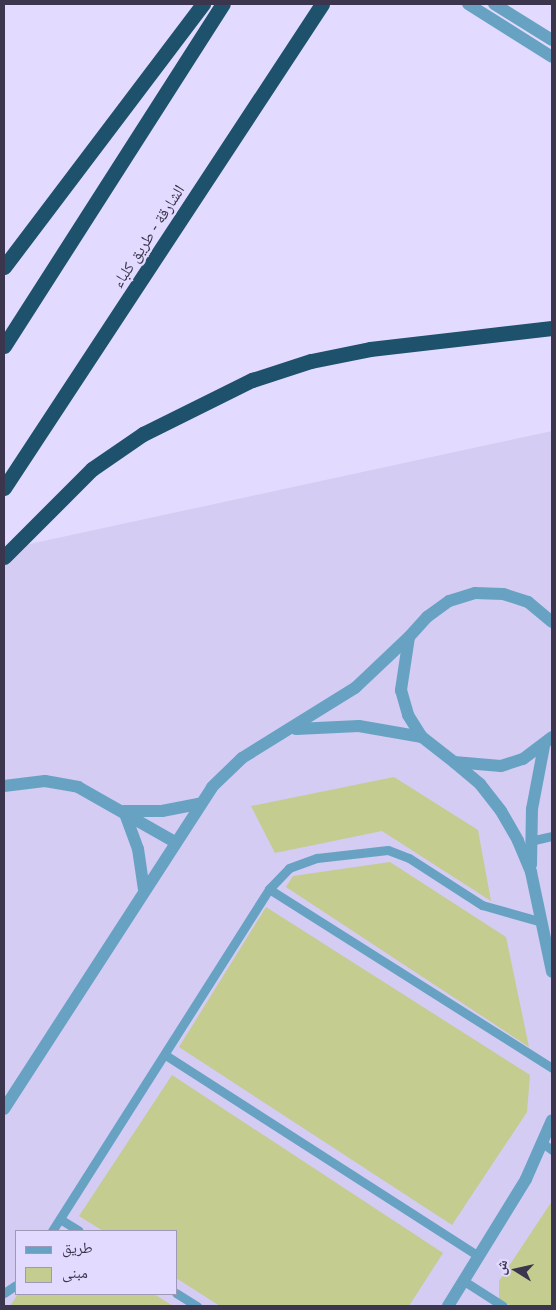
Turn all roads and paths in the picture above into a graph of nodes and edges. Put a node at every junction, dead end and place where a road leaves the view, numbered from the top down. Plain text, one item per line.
1 (203, 4) edge
2 (223, 4) edge
3 (322, 4) edge
4 (468, 4) edge
5 (500, 7) edge
6 (552, 40) edge
7 (552, 57) edge
8 (4, 267) edge
9 (552, 328) edge
10 (4, 346) edge
11 (4, 488) edge
12 (4, 557) edge
13 (551, 620) edge
14 (408, 637) junction
15 (294, 729) junction
16 (422, 737) junction
17 (548, 742) edge
18 (454, 762) junction
19 (4, 786) edge
20 (200, 804) junction
21 (124, 811) junction
22 (552, 836) edge
23 (530, 841) junction
24 (175, 842) junction
25 (531, 872) junction
26 (269, 889) junction
27 (144, 890) junction
28 (542, 922) junction
29 (551, 955) edge
30 (552, 972) edge
31 (167, 1056) junction
32 (552, 1068) edge
33 (4, 1109) edge
34 (552, 1120) edge
35 (548, 1147) edge
36 (60, 1219) junction
37 (53, 1230) edge
38 (77, 1230) edge
39 (479, 1256) junction
40 (464, 1281) junction
41 (15, 1286) edge
42 (4, 1293) edge
43 (178, 1294) edge
44 (197, 1306) edge
45 (448, 1306) edge
46 (503, 1306) edge

1 - 8 highway
2 - 10 highway
3 - 11 highway, الشارقة - طريق كلباء
4 - 7 street
5 - 6 street
9 - 12 highway
13 - 14 street
14 - 15 street
14 - 16 street
15 - 16 street
15 - 20 street
16 - 18 street
17 - 18 street
17 - 23 street
18 - 25 street
19 - 21 street
20 - 21 street
20 - 24 street
21 - 24 street
21 - 27 street
22 - 23 lane
23 - 25 street
24 - 27 street
25 - 28 street
26 - 28 lane
26 - 31 lane
26 - 32 lane
27 - 33 street
28 - 29 street
29 - 30 street
31 - 36 lane
31 - 39 lane
34 - 35 street
35 - 39 street
36 - 37 lane
36 - 38 lane
39 - 40 street
40 - 45 street
40 - 46 lane
41 - 42 lane
43 - 44 lane

